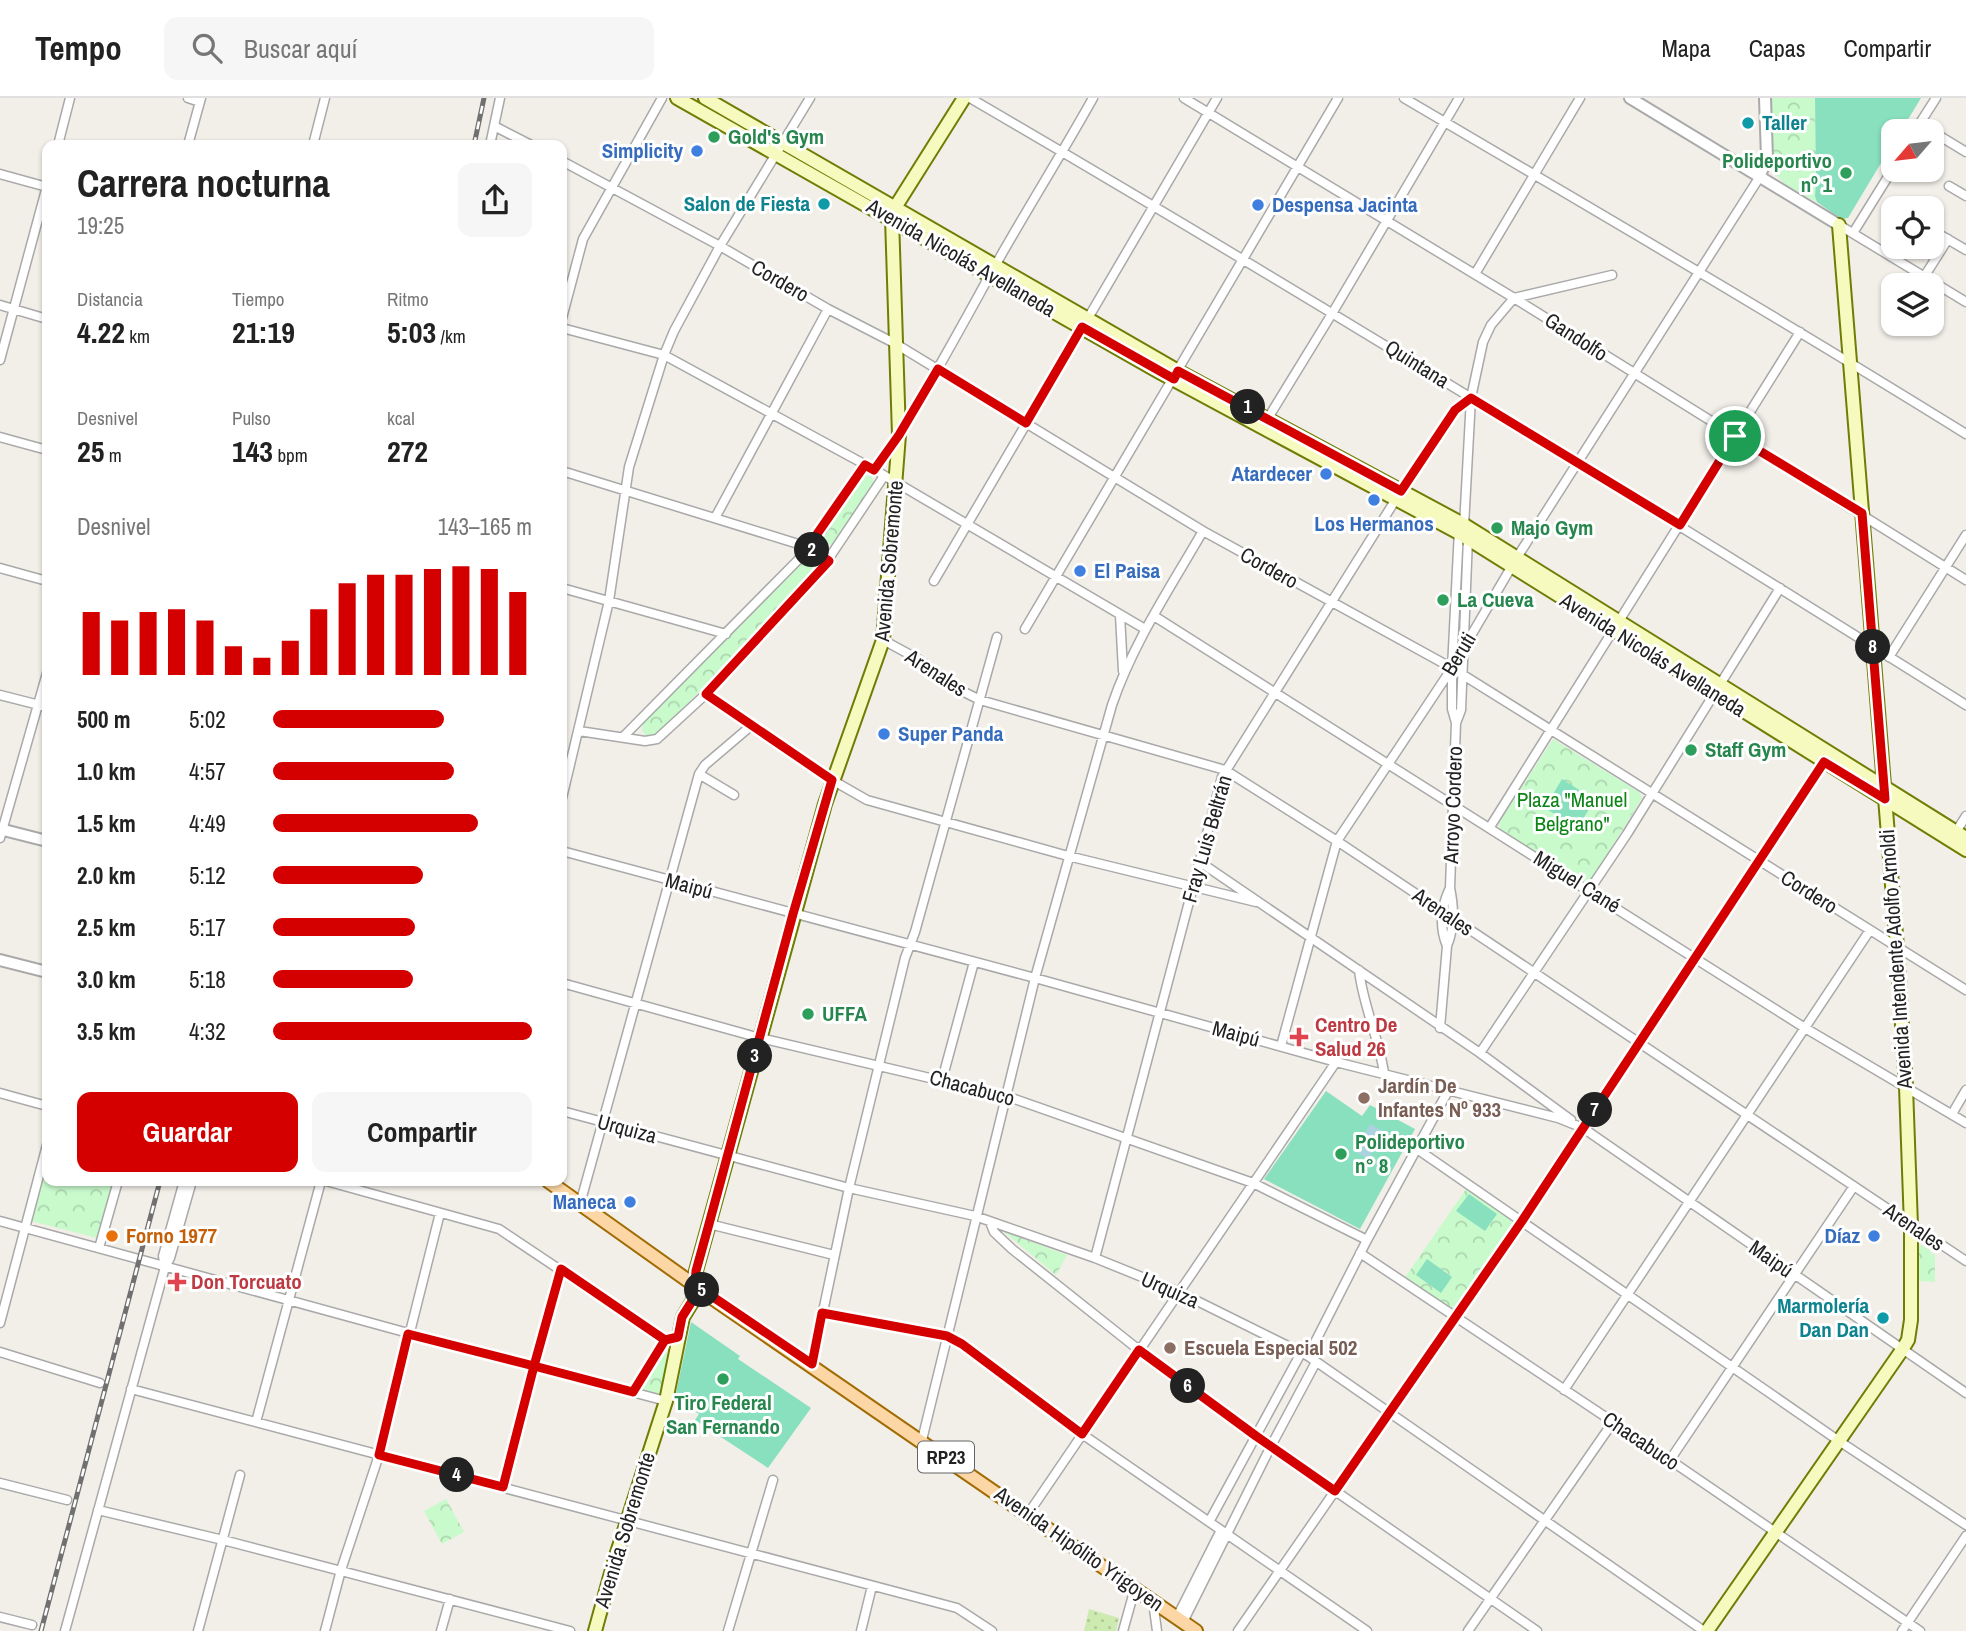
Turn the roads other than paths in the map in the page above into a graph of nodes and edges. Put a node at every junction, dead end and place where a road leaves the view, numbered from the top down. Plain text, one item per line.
1 (71, 98) edge
2 (188, 98) edge
3 (326, 98) edge
4 (500, 98) edge
5 (662, 98) edge
6 (677, 98) edge
7 (705, 98) edge
8 (810, 98) edge
9 (964, 98) edge
10 (970, 98) edge
11 (1093, 98) edge
12 (1184, 98) edge
13 (1217, 98) edge
14 (1338, 98) edge
15 (1404, 98) edge
16 (1459, 98) edge
17 (1580, 98) edge
18 (1630, 98) edge
19 (1765, 98) edge
20 (1936, 98) edge
21 (201, 100) edge
22 (1208, 113) junction
23 (1923, 119) edge
24 (1445, 122) junction
25 (494, 126) junction
26 (59, 140) edge
27 (189, 140) edge
28 (314, 140) edge
29 (491, 140) edge
30 (521, 140) edge
31 (1944, 141) edge
32 (779, 148) junction
33 (1062, 152) junction
34 (1966, 152) edge
35 (567, 164) edge
36 (1297, 166) junction
37 (0, 174) edge
38 (1534, 176) junction
39 (1759, 178) junction
40 (1885, 182) edge
41 (42, 186) edge
42 (1949, 186) dead end
43 (611, 187) junction
44 (1966, 197) edge
45 (42, 206) edge
46 (1153, 206) junction
47 (894, 213) junction
48 (1387, 220) junction
49 (1839, 225) junction
50 (1853, 233) junction
51 (1944, 237) edge
52 (1948, 239) junction
53 (720, 246) junction
54 (1966, 250) edge
55 (1241, 258) junction
56 (993, 269) junction
57 (1701, 272) junction
58 (1918, 273) edge
59 (1927, 273) edge
60 (1475, 274) junction
61 (1612, 275) dead end
62 (1944, 289) edge
63 (1514, 298) junction
64 (567, 299) edge
65 (1966, 302) edge
66 (0, 305) edge
67 (15, 309) junction
68 (828, 309) junction
69 (1333, 313) junction
70 (42, 317) edge
71 (1084, 322) junction
72 (567, 329) edge
73 (1800, 332) junction
74 (896, 344) junction
75 (664, 355) junction
76 (0, 360) edge
77 (1850, 362) junction
78 (938, 369) junction
79 (1634, 374) junction
80 (1176, 375) junction
81 (1471, 398) junction
82 (772, 413) junction
83 (1026, 423) junction
84 (1265, 423) junction
85 (899, 435) junction
86 (1966, 435) edge
87 (1735, 436) junction
88 (0, 437) edge
89 (42, 449) edge
90 (1579, 463) junction
91 (865, 465) junction
92 (874, 470) junction
93 (567, 473) edge
94 (884, 475) junction
95 (1116, 478) junction
96 (897, 483) junction
97 (624, 490) junction
98 (1399, 495) junction
99 (1862, 513) junction
100 (715, 519) junction
101 (967, 524) junction
102 (1680, 525) junction
103 (1203, 531) junction
104 (1463, 532) junction
105 (1966, 535) edge
106 (808, 547) junction
107 (829, 561) junction
108 (1514, 562) junction
109 (1946, 567) junction
110 (0, 568) edge
111 (1057, 578) junction
112 (42, 580) edge
113 (1966, 580) edge
114 (934, 581) dead end
115 (1780, 588) junction
116 (567, 590) edge
117 (610, 601) junction
118 (1333, 603) junction
119 (1120, 615) junction
120 (1154, 616) junction
121 (1616, 627) junction
122 (1025, 629) dead end
123 (1145, 629) junction
124 (726, 634) junction
125 (997, 637) dead end
126 (883, 640) junction
127 (1873, 646) junction
128 (1464, 648) junction
129 (1889, 657) junction
130 (1452, 667) junction
131 (1123, 672) junction
132 (1462, 675) junction
133 (1718, 689) junction
134 (1275, 692) junction
135 (706, 694) junction
136 (0, 695) edge
137 (980, 701) junction
138 (1966, 705) edge
139 (42, 706) edge
140 (42, 709) edge
141 (639, 723) junction
142 (1456, 723) junction
143 (752, 725) junction
144 (579, 731) junction
145 (1551, 731) junction
146 (1103, 735) junction
147 (623, 737) junction
148 (644, 741) junction
149 (1824, 762) junction
150 (1388, 764) junction
151 (1225, 770) junction
152 (699, 774) junction
153 (567, 778) edge
154 (832, 780) junction
155 (1885, 793) junction
156 (734, 795) dead end
157 (1652, 795) junction
158 (1454, 805) junction
159 (1966, 816) edge
160 (946, 823) junction
161 (1490, 827) junction
162 (1, 832) edge
163 (1958, 837) edge
164 (42, 840) edge
165 (1337, 841) junction
166 (1966, 850) edge
167 (567, 852) edge
168 (1068, 856) junction
169 (1759, 860) junction
170 (1200, 862) junction
171 (670, 881) junction
172 (1192, 888) junction
173 (1450, 888) junction
174 (1590, 891) junction
175 (1256, 902) junction
176 (1443, 913) junction
177 (793, 914) junction
178 (1453, 920) junction
179 (1870, 930) junction
180 (1311, 937) junction
181 (911, 944) junction
182 (1447, 946) junction
183 (1897, 947) junction
184 (1695, 957) junction
185 (0, 960) edge
186 (974, 962) junction
187 (42, 971) edge
188 (1359, 971) junction
189 (1534, 972) junction
190 (1035, 978) junction
191 (567, 984) edge
192 (1966, 990) edge
193 (638, 1003) junction
194 (1159, 1014) junction
195 (1440, 1028) junction
196 (1805, 1028) junction
197 (760, 1038) junction
198 (1639, 1043) junction
199 (1281, 1046) junction
200 (1480, 1054) junction
201 (1336, 1062) junction
202 (879, 1064) junction
203 (1384, 1073) junction
204 (943, 1080) junction
205 (1906, 1087) junction
206 (1966, 1090) edge
207 (1448, 1091) junction
208 (0, 1093) edge
209 (1006, 1096) junction
210 (42, 1105) edge
211 (567, 1112) edge
212 (1952, 1114) junction
213 (1747, 1116) junction
214 (605, 1122) junction
215 (1966, 1123) edge
216 (1583, 1128) junction
217 (1127, 1138) junction
218 (1416, 1149) junction
219 (727, 1156) junction
220 (42, 1162) edge
221 (1253, 1183) junction
222 (117, 1186) edge
223 (183, 1186) edge
224 (191, 1186) edge
225 (322, 1186) edge
226 (341, 1186) edge
227 (555, 1186) edge
228 (1854, 1186) junction
229 (849, 1188) junction
230 (1690, 1201) junction
231 (580, 1204) junction
232 (440, 1213) junction
233 (975, 1216) junction
234 (0, 1221) edge
235 (1522, 1221) junction
236 (990, 1222) junction
237 (709, 1224) junction
238 (1911, 1226) junction
239 (24, 1228) junction
240 (1367, 1240) junction
241 (99, 1248) junction
242 (1360, 1253) junction
243 (834, 1255) junction
244 (1095, 1258) junction
245 (1966, 1261) edge
246 (165, 1267) junction
247 (561, 1269) junction
248 (1795, 1276) junction
249 (694, 1284) junction
250 (1179, 1292) junction
251 (1629, 1294) junction
252 (288, 1300) junction
253 (822, 1313) junction
254 (1455, 1318) junction
255 (0, 1323) edge
256 (408, 1334) junction
257 (947, 1336) junction
258 (672, 1338) junction
259 (1139, 1350) junction
260 (1902, 1350) junction
261 (0, 1353) edge
262 (1305, 1354) junction
263 (1316, 1362) junction
264 (812, 1364) junction
265 (534, 1366) junction
266 (1733, 1366) junction
267 (100, 1382) dead end
268 (131, 1389) junction
269 (1564, 1390) junction
270 (633, 1392) junction
271 (1966, 1393) edge
272 (666, 1401) junction
273 (1389, 1412) junction
274 (256, 1422) junction
275 (1613, 1422) junction
276 (1082, 1434) junction
277 (1256, 1436) junction
278 (922, 1440) junction
279 (1839, 1441) junction
280 (1271, 1446) junction
281 (379, 1455) junction
282 (1670, 1460) junction
283 (240, 1475) dead end
284 (773, 1480) dead end
285 (0, 1483) edge
286 (503, 1487) junction
287 (1335, 1491) junction
288 (67, 1500) dead end
289 (97, 1510) junction
290 (1028, 1514) junction
291 (1546, 1519) junction
292 (627, 1520) junction
293 (1209, 1522) junction
294 (1966, 1525) edge
295 (1224, 1532) junction
296 (1775, 1532) junction
297 (1966, 1536) edge
298 (223, 1540) junction
299 (750, 1554) junction
300 (341, 1570) junction
301 (1278, 1570) junction
302 (872, 1586) junction
303 (1135, 1588) junction
304 (1491, 1598) junction
305 (450, 1599) junction
306 (1153, 1601) junction
307 (0, 1617) edge
308 (1180, 1619) junction
309 (1908, 1623) junction
310 (32, 1625) dead end
311 (65, 1631) edge
312 (198, 1631) edge
313 (325, 1631) edge
314 (441, 1631) edge
315 (570, 1631) edge
316 (595, 1631) edge
317 (728, 1631) edge
318 (861, 1631) edge
319 (991, 1631) edge
320 (1123, 1631) edge
321 (1157, 1631) edge
322 (1196, 1631) edge
323 (1238, 1631) edge
324 (1367, 1631) edge
325 (1468, 1631) edge
326 (1537, 1631) edge
327 (1705, 1631) edge
328 (1902, 1631) edge
329 (1920, 1631) edge

1 - 26 street
2 - 21 street
3 - 28 street
4 - 25 street
5 - 43 street
6 - 32 main road, Avenida Nicolás Avellaneda
7 - 32 main road, Avenida Nicolás Avellaneda
8 - 32 street
9 - 47 main road
10 - 33 street, Quintana
11 - 33 street
12 - 22 street, Gandolfo
13 - 22 street
14 - 36 street
15 - 24 street
16 - 24 street
17 - 38 street
18 - 39 street
19 - 39 street
20 - 23 street
21 - 27 street
22 - 36 street, Gandolfo
22 - 46 street
24 - 38 street
24 - 48 street
25 - 29 street
25 - 30 street
31 - 34 street
32 - 47 main road, Avenida Nicolás Avellaneda
32 - 53 street
33 - 46 street, Quintana
33 - 56 street
35 - 43 street, Cordero
36 - 48 street, Gandolfo
36 - 55 street
37 - 41 street
38 - 57 street
38 - 60 street
39 - 49 street
39 - 57 street, Beruti
40 - 50 street
42 - 44 street
43 - 53 street, Cordero
43 - 64 street
45 - 67 street
46 - 55 street, Quintana
46 - 71 street
47 - 56 main road, Avenida Nicolás Avellaneda
47 - 74 main road, Avenida Sobremonte
48 - 60 street, Gandolfo
48 - 69 street
49 - 50 street
49 - 77 main road, Avenida Intendente Adolfo Arnoldi
50 - 58 street
51 - 52 street
52 - 54 street
52 - 59 street
53 - 68 street, Cordero
53 - 75 street
55 - 69 street, Quintana
55 - 80 street
56 - 71 main road, Avenida Nicolás Avellaneda
56 - 78 street
57 - 73 street
57 - 79 street, Beruti
60 - 63 street, Gandolfo
61 - 63 street
62 - 65 street
63 - 79 street, Gandolfo
63 - 81 street, Arroyo Cordero
66 - 67 street
67 - 70 street
67 - 76 street
68 - 74 street, Cordero
68 - 82 street
69 - 81 street, Quintana
69 - 84 street
71 - 80 main road, Avenida Nicolás Avellaneda
71 - 83 street
72 - 75 street
73 - 77 street
73 - 87 street
74 - 78 street, Cordero
74 - 85 main road, Avenida Sobremonte
75 - 82 street
75 - 97 street
77 - 86 street
77 - 99 main road, Avenida Intendente Adolfo Arnoldi
78 - 83 street, Cordero
78 - 85 street
79 - 87 street, Gandolfo
79 - 90 street, Beruti
80 - 84 main road, Avenida Nicolás Avellaneda
80 - 95 street
81 - 90 street, Quintana
81 - 98 street, Fray Luis Beltrán
81 - 104 street, Arroyo Cordero
82 - 91 street
82 - 100 street
83 - 95 street, Cordero
83 - 101 street
84 - 98 main road, Avenida Nicolás Avellaneda
85 - 92 street
85 - 96 main road, Avenida Sobremonte
87 - 99 street, Gandolfo
87 - 102 street
88 - 89 street
90 - 102 street, Quintana
90 - 108 street, Beruti
91 - 92 street
91 - 106 street
92 - 94 street
93 - 97 street
94 - 96 street
94 - 107 street
95 - 103 street, Cordero
95 - 111 street
96 - 101 street
96 - 126 main road, Avenida Sobremonte
97 - 100 street
97 - 117 street
98 - 104 main road, Avenida Nicolás Avellaneda
98 - 118 street, Fray Luis Beltrán
99 - 109 street, Gandolfo
99 - 127 main road, Avenida Intendente Adolfo Arnoldi
100 - 106 street
101 - 111 street
101 - 114 street
102 - 115 street, Quintana
102 - 121 street
103 - 118 street, Cordero
103 - 120 street
104 - 108 main road, Avenida Nicolás Avellaneda
104 - 128 street, Arroyo Cordero
104 - 130 street, Arroyo Cordero
105 - 109 street
106 - 107 street
106 - 124 street
107 - 135 street
108 - 121 main road, Avenida Nicolás Avellaneda
108 - 128 street, Beruti
109 - 113 street, Gandolfo
109 - 129 street
110 - 112 street
111 - 119 street
111 - 122 street
115 - 127 street, Quintana
115 - 133 street
116 - 117 street
117 - 124 street
117 - 144 street
118 - 130 street, Cordero
118 - 134 street, Fray Luis Beltrán
119 - 123 street
119 - 131 street
120 - 123 street
120 - 134 street, Miguel Cané
121 - 133 main road, Avenida Nicolás Avellaneda
121 - 145 street
123 - 131 street
124 - 141 street
125 - 137 street
126 - 137 street, Arenales
126 - 154 main road, Avenida Sobremonte
127 - 129 street, Quintana
127 - 155 main road, Avenida Intendente Adolfo Arnoldi
128 - 130 street, Beruti
128 - 132 street, Arroyo Cordero
129 - 138 street, Quintana
130 - 132 street, Cordero
130 - 142 street, Arroyo Cordero
130 - 150 street, Beruti
131 - 146 street
132 - 142 street, Arroyo Cordero
132 - 145 street, Cordero
133 - 149 main road, Avenida Nicolás Avellaneda
133 - 155 main road, Avenida Nicolás Avellaneda
133 - 157 street
134 - 150 street, Miguel Cané
134 - 151 street, Fray Luis Beltrán
135 - 143 street
135 - 148 street
136 - 139 street
137 - 146 street, Arenales
137 - 160 street
140 - 162 street
141 - 147 street
141 - 148 street
142 - 158 street, Arroyo Cordero
143 - 152 street
143 - 154 street
144 - 147 street
144 - 153 street
145 - 157 street, Cordero
145 - 161 street
146 - 151 street, Arenales
146 - 168 street
147 - 148 street
149 - 155 main road, Avenida Nicolás Avellaneda
149 - 169 street
150 - 158 street, Miguel Cané
150 - 165 street, Beruti
151 - 165 street, Arenales
151 - 170 street, Fray Luis Beltrán
152 - 156 street
152 - 171 street
154 - 160 street
154 - 177 main road, Avenida Sobremonte
155 - 163 main road, Avenida Nicolás Avellaneda
155 - 183 main road, Avenida Intendente Adolfo Arnoldi
157 - 169 street, Cordero
157 - 174 street
158 - 161 street, Miguel Cané
158 - 173 street, Arroyo Cordero
159 - 163 street
160 - 168 street
160 - 181 street
161 - 174 street, Miguel Cané
162 - 164 street
163 - 166 main road, Avenida Nicolás Avellaneda
165 - 176 street, Arenales
165 - 180 street, Beruti
167 - 171 street, Maipú
168 - 172 street
168 - 190 street
169 - 179 street, Cordero
169 - 184 street
170 - 172 street, Fray Luis Beltrán
170 - 175 street
171 - 177 street, Maipú
171 - 193 street
172 - 175 street
172 - 194 street, Fray Luis Beltrán
173 - 176 street, Arroyo Cordero
173 - 178 street, Arroyo Cordero
174 - 184 street, Miguel Cané
174 - 189 street
175 - 180 street
176 - 178 street, Arenales
176 - 182 street, Arroyo Cordero
177 - 181 street, Maipú
177 - 197 main road, Avenida Sobremonte
178 - 182 street, Arroyo Cordero
178 - 189 street, Arenales
179 - 183 street, Cordero
179 - 196 street
180 - 188 street
180 - 199 street, Beruti
181 - 186 street, Maipú
181 - 202 street
182 - 195 street, Arroyo Cordero
183 - 192 street, Cordero
183 - 205 main road, Avenida Intendente Adolfo Arnoldi
184 - 196 street, Miguel Cané
184 - 198 street
185 - 187 street
186 - 190 street, Maipú
186 - 204 street
188 - 195 street
188 - 203 street
189 - 198 street, Arenales
189 - 200 street
190 - 194 street, Maipú
190 - 209 street
191 - 193 street, Chacabuco
193 - 197 street, Chacabuco
193 - 214 street
194 - 199 street, Maipú
194 - 217 street, Fray Luis Beltrán
195 - 200 street
196 - 205 street, Miguel Cané
196 - 213 street
197 - 202 street, Chacabuco
197 - 219 main road, Avenida Sobremonte
198 - 213 street, Arenales
198 - 216 street
199 - 201 street, Maipú
200 - 216 street
201 - 203 street, Maipú
201 - 221 street
202 - 204 street, Chacabuco
202 - 229 street
203 - 207 street, Maipú
204 - 209 street, Chacabuco
205 - 212 street, Miguel Cané
205 - 238 main road, Avenida Intendente Adolfo Arnoldi
206 - 212 street
207 - 216 street, Maipú
207 - 218 street
208 - 210 street
209 - 217 street, Chacabuco
209 - 233 street
211 - 214 street, Urquiza
212 - 215 street, Miguel Cané
213 - 228 street, Arenales
213 - 230 street
214 - 219 street, Urquiza
214 - 231 street
216 - 230 street, Maipú
216 - 235 street
217 - 221 street, Chacabuco
217 - 244 street, Fray Luis Beltrán
218 - 235 street
218 - 240 street
219 - 229 street, Urquiza
219 - 237 main road, Avenida Sobremonte
220 - 239 street
221 - 240 street, Chacabuco
221 - 250 street
222 - 241 street
223 - 246 street
224 - 246 street
225 - 252 street
226 - 232 street
227 - 231 main road, Avenida Hipólito Yrigoyen / RP23
228 - 238 street, Arenales
228 - 248 street
229 - 233 street, Urquiza
229 - 243 street
230 - 248 street, Maipú
230 - 251 street
231 - 249 main road, Avenida Hipólito Yrigoyen / RP23
232 - 247 street
232 - 256 street
233 - 236 street, Urquiza
233 - 257 street
234 - 239 street
235 - 251 street
235 - 254 street
236 - 244 street, Urquiza
236 - 259 street
237 - 243 street
237 - 249 main road, Avenida Sobremonte
238 - 245 street, Arenales
238 - 260 main road, Avenida Intendente Adolfo Arnoldi
239 - 241 street
239 - 255 street
240 - 242 street
241 - 246 street
242 - 254 street, Chacabuco
242 - 262 street
243 - 253 street
244 - 250 street, Urquiza
246 - 252 street
246 - 268 street
247 - 258 street
247 - 265 street
248 - 260 street, Maipú
248 - 266 street
249 - 258 main road, Avenida Sobremonte
249 - 264 main road, Avenida Hipólito Yrigoyen / RP23
250 - 259 street
250 - 262 street, Urquiza
251 - 266 street
251 - 269 street
252 - 256 street
252 - 274 street
253 - 257 street
253 - 264 street
254 - 269 street, Chacabuco
254 - 273 street
256 - 265 street
256 - 281 street
257 - 276 street
257 - 278 street
258 - 270 street
258 - 272 main road, Avenida Sobremonte
259 - 276 street
259 - 277 street
260 - 271 street, Maipú
260 - 279 main road, Avenida Intendente Adolfo Arnoldi
261 - 267 street
262 - 263 street, Urquiza
262 - 277 street
263 - 273 street, Urquiza
263 - 280 street
264 - 278 main road, Avenida Hipólito Yrigoyen / RP23
265 - 270 street
265 - 286 street
266 - 279 street
266 - 282 street
268 - 274 street
268 - 289 street
269 - 275 street, Chacabuco
270 - 272 street
272 - 292 main road, Avenida Sobremonte
273 - 287 street
273 - 291 street, Urquiza
274 - 281 street
275 - 282 street, Chacabuco
275 - 291 street
276 - 290 street
276 - 293 street
277 - 280 street
277 - 293 street
278 - 290 main road, Avenida Hipólito Yrigoyen / RP23
279 - 294 street
279 - 296 main road, Avenida Intendente Adolfo Arnoldi
280 - 287 street
280 - 295 street
281 - 286 street
281 - 300 street
282 - 296 street, Chacabuco
283 - 298 street
284 - 299 street
285 - 288 street
286 - 292 street
287 - 301 street
287 - 304 street
289 - 298 street
289 - 311 street
290 - 303 main road, Avenida Hipólito Yrigoyen / RP23
291 - 304 street
291 - 327 street, Urquiza
292 - 299 street
292 - 316 main road, Avenida Sobremonte
293 - 295 street
295 - 301 street
295 - 308 street
296 - 309 street, Chacabuco
296 - 327 main road, Avenida Intendente Adolfo Arnoldi
297 - 309 street
298 - 300 street
298 - 312 street
299 - 302 street
299 - 317 street
300 - 305 street
300 - 313 street
301 - 323 street
301 - 324 street
302 - 318 street
302 - 319 street
303 - 306 main road, Avenida Hipólito Yrigoyen / RP23
303 - 320 street
304 - 325 street
304 - 326 street
305 - 314 street
305 - 315 street
306 - 308 main road, Avenida Hipólito Yrigoyen / RP23
306 - 321 street
307 - 310 street
308 - 322 main road, Avenida Hipólito Yrigoyen / RP23
309 - 328 street
309 - 329 street, Chacabuco

